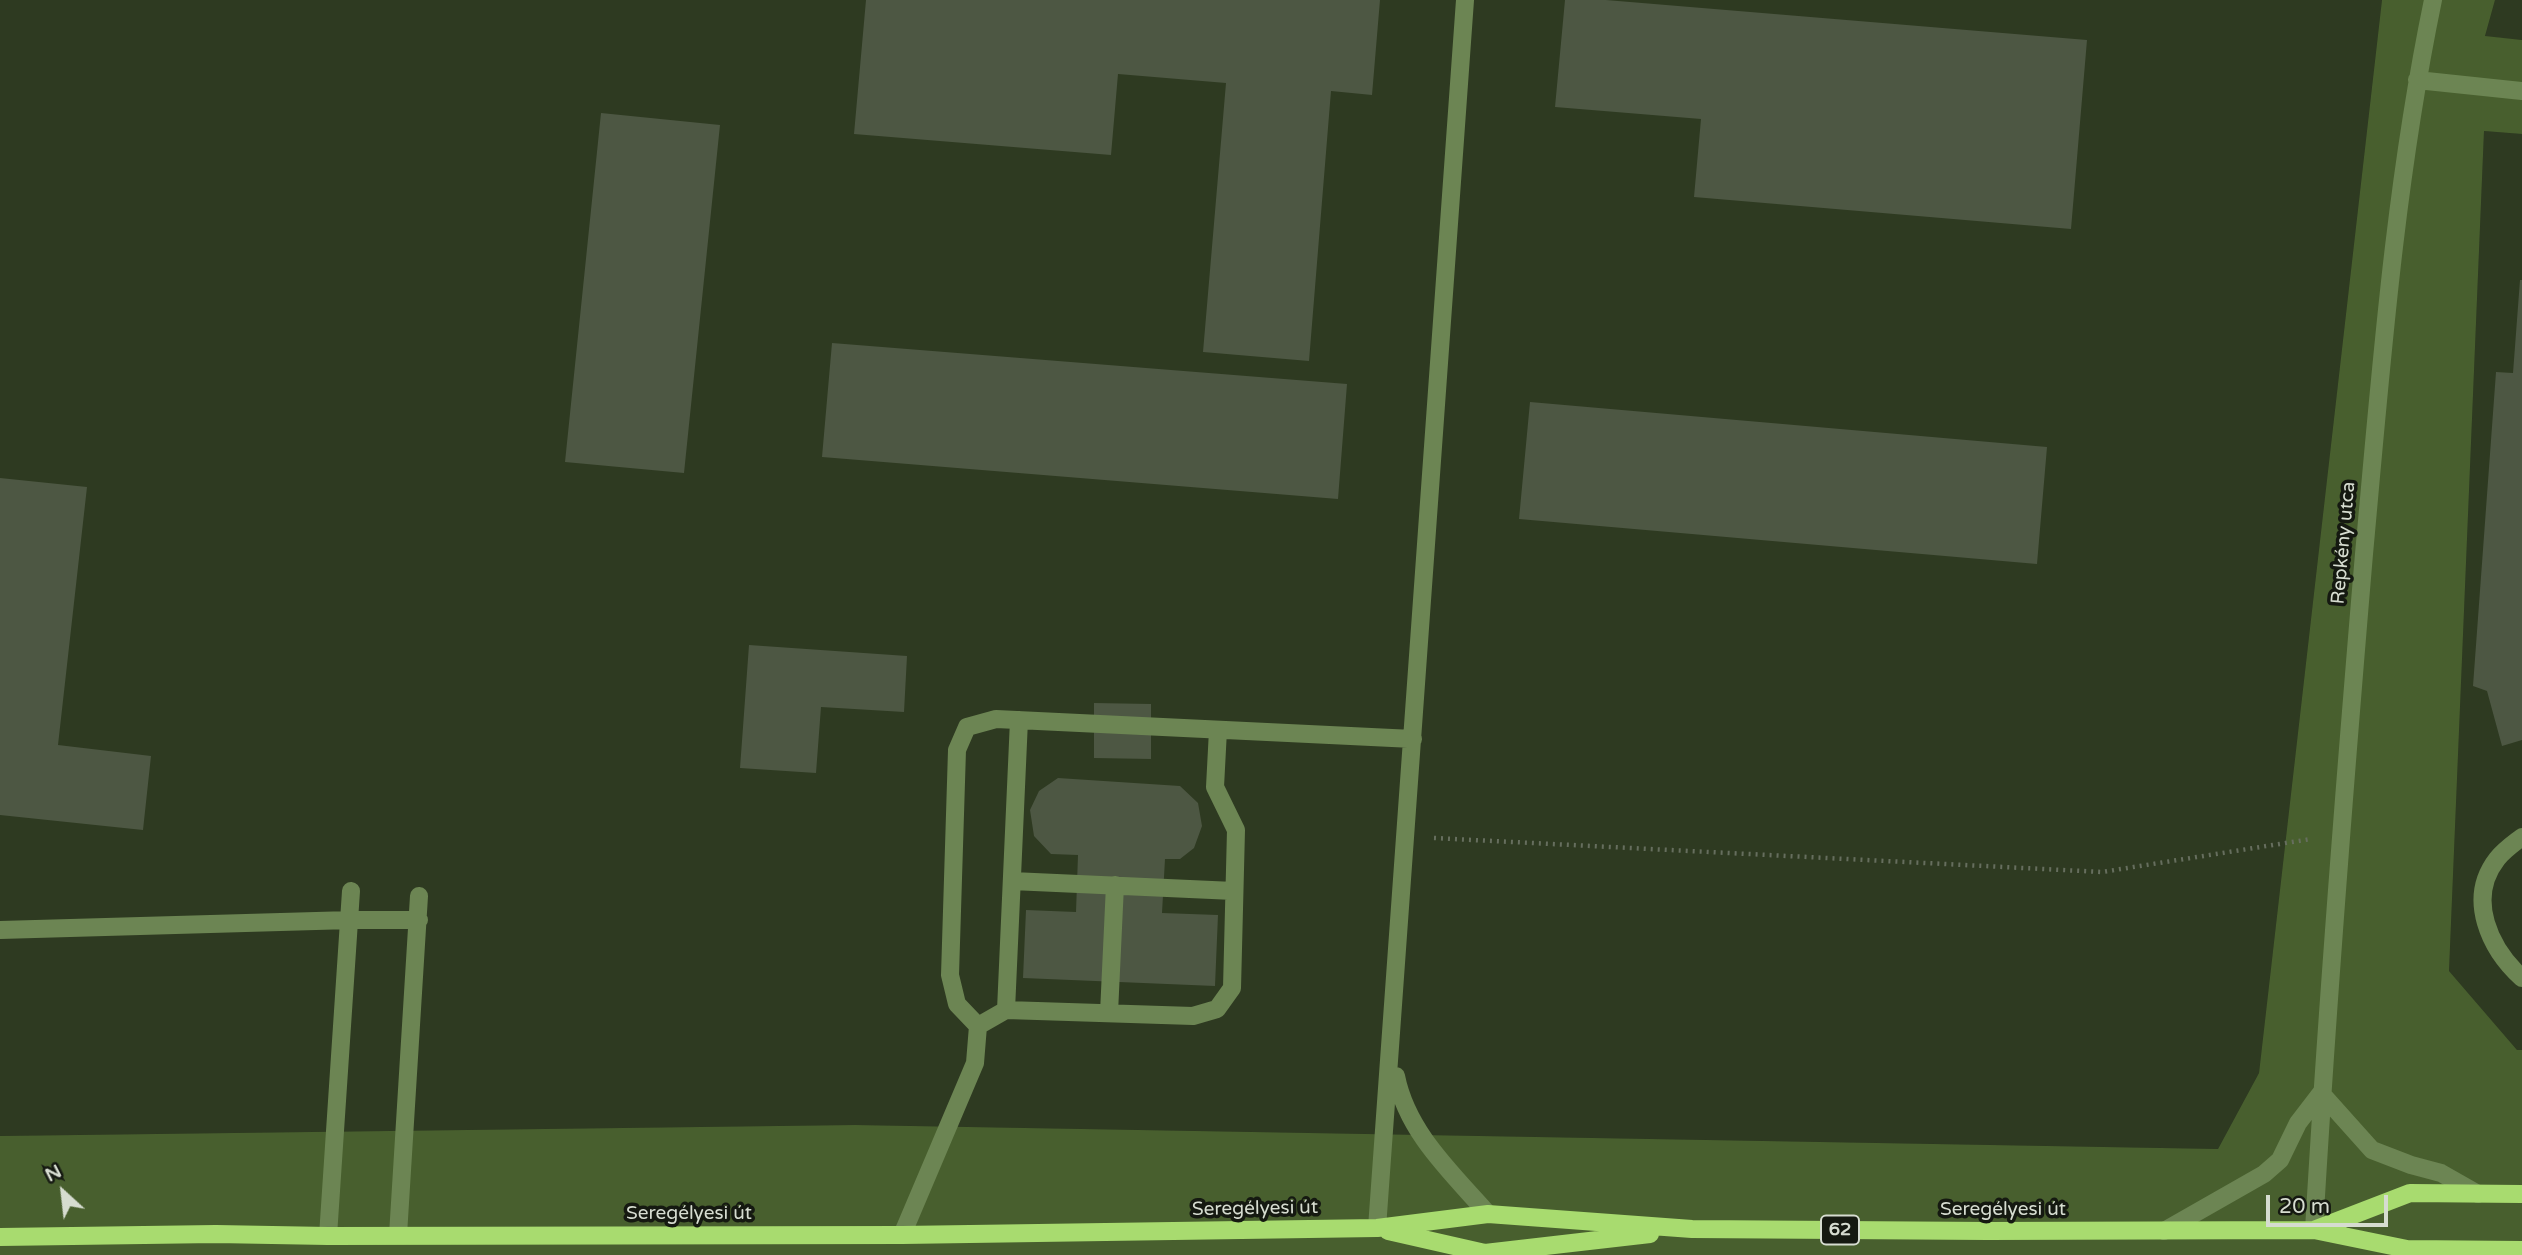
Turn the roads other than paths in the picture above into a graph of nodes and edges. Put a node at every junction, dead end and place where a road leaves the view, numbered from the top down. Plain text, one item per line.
1 (1465, 0) edge
2 (2433, 0) edge
3 (2417, 80) junction
4 (2522, 91) edge
5 (1019, 720) junction
6 (1218, 730) junction
7 (1413, 739) junction
8 (2522, 837) edge
9 (1012, 881) junction
10 (1115, 885) junction
11 (351, 891) dead end
12 (1234, 891) junction
13 (419, 896) dead end
14 (351, 920) junction
15 (419, 920) junction
16 (0, 930) edge
17 (2522, 978) edge
18 (1006, 1010) junction
19 (1109, 1013) junction
20 (978, 1026) junction
21 (1391, 1052) junction
22 (2321, 1093) junction
23 (2478, 1194) junction
24 (2522, 1194) edge
25 (1488, 1214) junction
26 (1377, 1228) junction
27 (1692, 1229) junction
28 (2314, 1230) junction
29 (2164, 1231) junction
30 (398, 1235) junction
31 (902, 1235) junction
32 (328, 1236) junction
33 (0, 1237) edge
34 (2522, 1250) edge

1 - 7 street
2 - 3 street, Repkény utca
3 - 4 street
3 - 22 street, Repkény utca
5 - 6 street
5 - 9 street
5 - 20 street
6 - 7 street
6 - 12 street
7 - 21 street
8 - 17 street
9 - 10 street
9 - 18 street
10 - 12 street
10 - 19 street
11 - 14 street
12 - 19 street
13 - 15 street
14 - 15 street
14 - 16 street
14 - 32 street
15 - 30 street
18 - 19 street
18 - 20 street
20 - 31 street
21 - 25 street
21 - 26 street
22 - 23 street
22 - 28 street, Repkény utca
22 - 29 street
23 - 24 main road, Seregélyesi út / 62
23 - 28 main road, Seregélyesi út / 62
25 - 26 main road, Seregélyesi út / 62
25 - 27 main road, Seregélyesi út / 62
26 - 27 main road, Seregélyesi út / 62
26 - 31 main road, Seregélyesi út / 62
27 - 29 main road, Seregélyesi út / 62
28 - 29 main road, Seregélyesi út / 62
28 - 34 main road, Seregélyesi út / 62
30 - 31 main road, Seregélyesi út / 62
30 - 32 main road, Seregélyesi út / 62
32 - 33 main road, Seregélyesi út / 62

